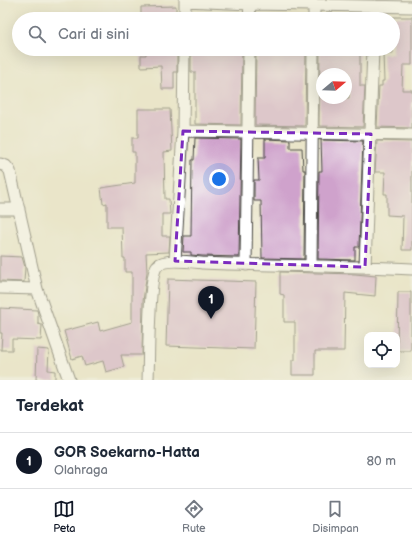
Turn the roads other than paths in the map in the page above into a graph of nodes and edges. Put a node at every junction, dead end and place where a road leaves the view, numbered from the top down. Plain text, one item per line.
1 (185, 1) edge
2 (250, 4) junction
3 (314, 5) junction
4 (375, 6) junction
5 (412, 7) edge
6 (185, 12) edge
7 (249, 12) edge
8 (314, 12) edge
9 (375, 12) edge
10 (184, 56) edge
11 (249, 56) edge
12 (313, 56) edge
13 (374, 56) edge
14 (183, 131) junction
15 (247, 132) junction
16 (311, 133) junction
17 (370, 134) junction
18 (412, 135) edge
19 (0, 164) edge
20 (0, 209) edge
21 (19, 209) junction
22 (175, 262) junction
23 (246, 264) junction
24 (311, 266) junction
25 (366, 267) junction
26 (412, 269) edge
27 (0, 288) edge
28 (37, 289) junction
29 (69, 380) edge
30 (148, 380) edge

1 - 2 street
1 - 6 street
2 - 3 street
2 - 7 street
3 - 4 street
3 - 8 street
4 - 5 street
4 - 9 street
10 - 14 street
11 - 15 street
12 - 16 street
13 - 17 street
14 - 15 street
14 - 22 street
15 - 16 street
15 - 23 street
16 - 17 street
16 - 24 street
17 - 18 street
17 - 25 street
19 - 21 street
20 - 21 street
21 - 28 street
22 - 23 street
22 - 30 street
23 - 24 street
24 - 25 street
25 - 26 street
27 - 28 street
28 - 29 street

